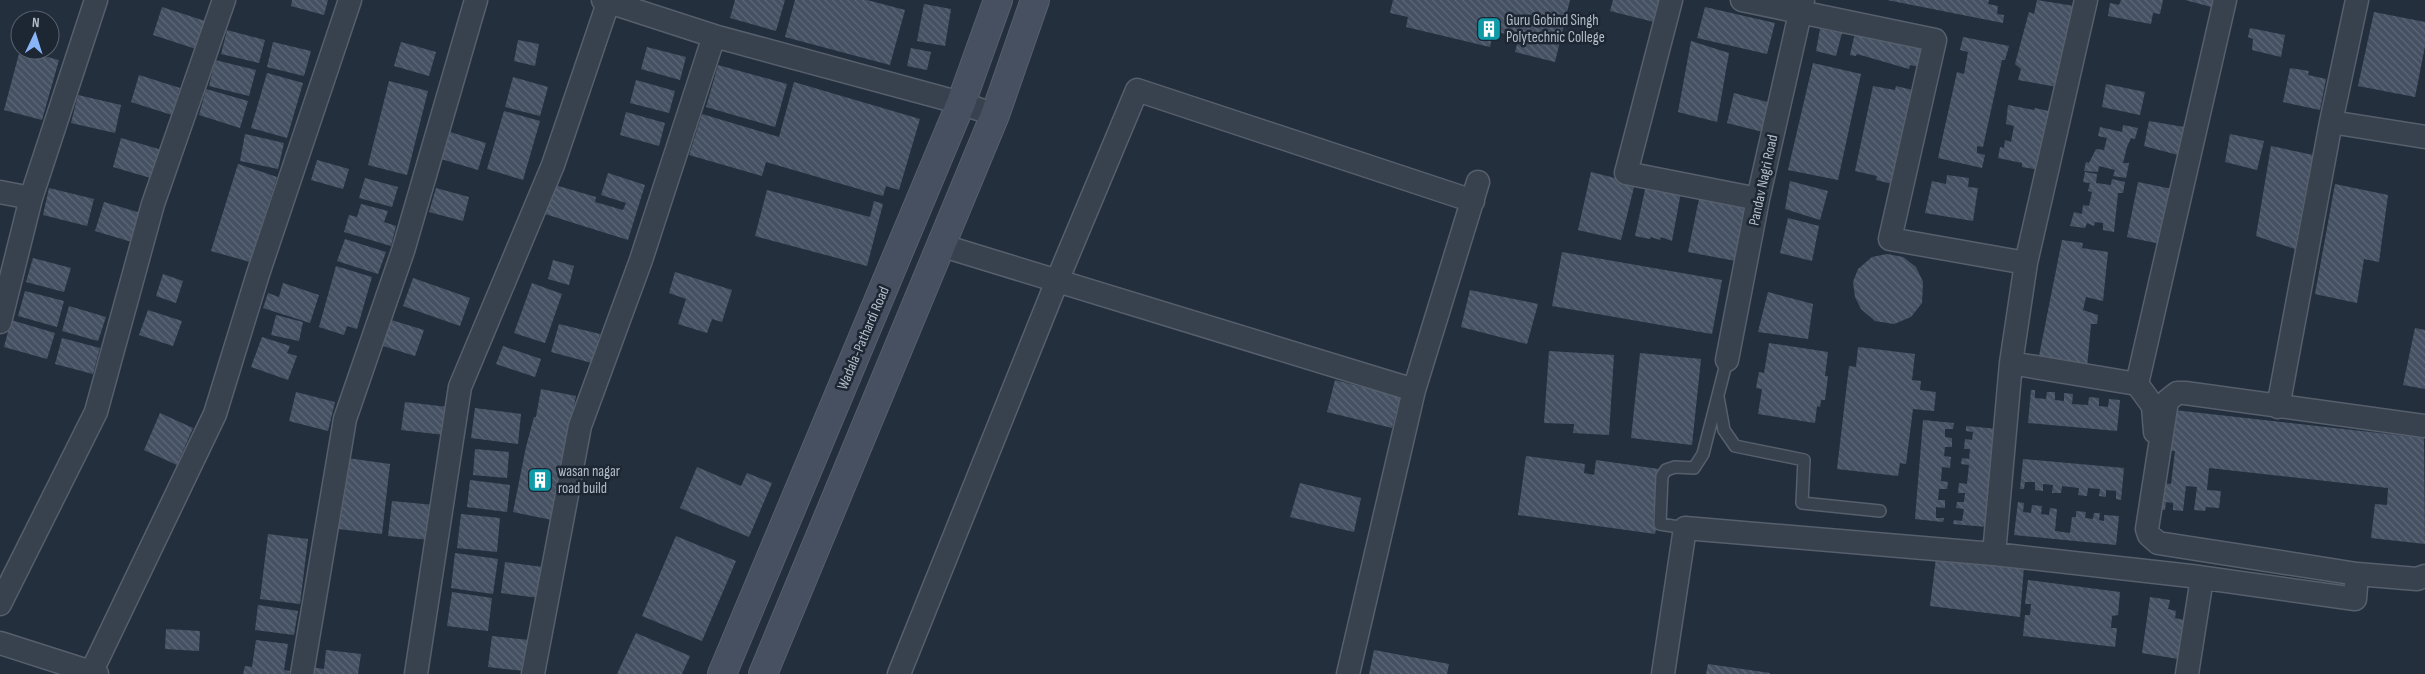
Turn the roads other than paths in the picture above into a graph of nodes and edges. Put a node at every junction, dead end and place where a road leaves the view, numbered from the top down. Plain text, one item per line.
1 (96, 0) edge
2 (224, 0) edge
3 (350, 0) edge
4 (476, 0) edge
5 (998, 0) edge
6 (1035, 0) edge
7 (1671, 0) edge
8 (1742, 0) edge
9 (2086, 0) edge
10 (2225, 0) edge
11 (2357, 0) edge
12 (607, 1) edge
13 (1801, 6) edge
14 (714, 36) junction
15 (961, 103) junction
16 (995, 115) junction
17 (2331, 122) junction
18 (2425, 137) edge
19 (0, 192) edge
20 (31, 198) junction
21 (1758, 200) junction
22 (940, 245) junction
23 (2026, 264) junction
24 (1057, 281) junction
25 (0, 322) edge
26 (1727, 360) joint
27 (2011, 363) junction
28 (2137, 384) junction
29 (1414, 390) junction
30 (1718, 397) junction
31 (2278, 407) junction
32 (2425, 426) edge
33 (2144, 486) dead end
34 (1880, 511) dead end
35 (1685, 528) junction
36 (1994, 554) junction
37 (2357, 574) junction
38 (2425, 576) edge
39 (2202, 578) junction
40 (0, 604) edge
41 (0, 643) edge
42 (87, 673) edge
43 (302, 674) edge
44 (416, 674) edge
45 (534, 674) edge
46 (722, 674) edge
47 (763, 674) edge
48 (899, 674) edge
49 (1348, 674) edge
50 (1664, 674) edge
51 (2187, 674) edge

1 - 20 street
2 - 40 street
3 - 42 street
4 - 43 street
5 - 15 main road, Wadala-Pathardi Road
6 - 16 main road
7 - 21 street
8 - 13 street
9 - 23 street
10 - 28 street
11 - 17 street
12 - 14 street
12 - 44 street
13 - 21 street, Pandav Nagri Road
13 - 23 street
14 - 15 street
14 - 45 street
15 - 16 street
15 - 46 main road, Wadala-Pathardi Road
16 - 22 main road
17 - 18 street
17 - 31 street
19 - 20 street
20 - 25 street
21 - 26 street, Pandav Nagri Road
22 - 24 street
22 - 47 main road
23 - 27 street
24 - 29 street
24 - 29 street
24 - 48 street
26 - 30 lane
27 - 28 street
27 - 36 street
28 - 33 street
29 - 49 street
30 - 34 lane
30 - 35 lane
31 - 32 street
31 - 37 street
35 - 36 street
35 - 50 street
36 - 39 street
37 - 38 street
37 - 39 street
39 - 51 street
41 - 42 street

